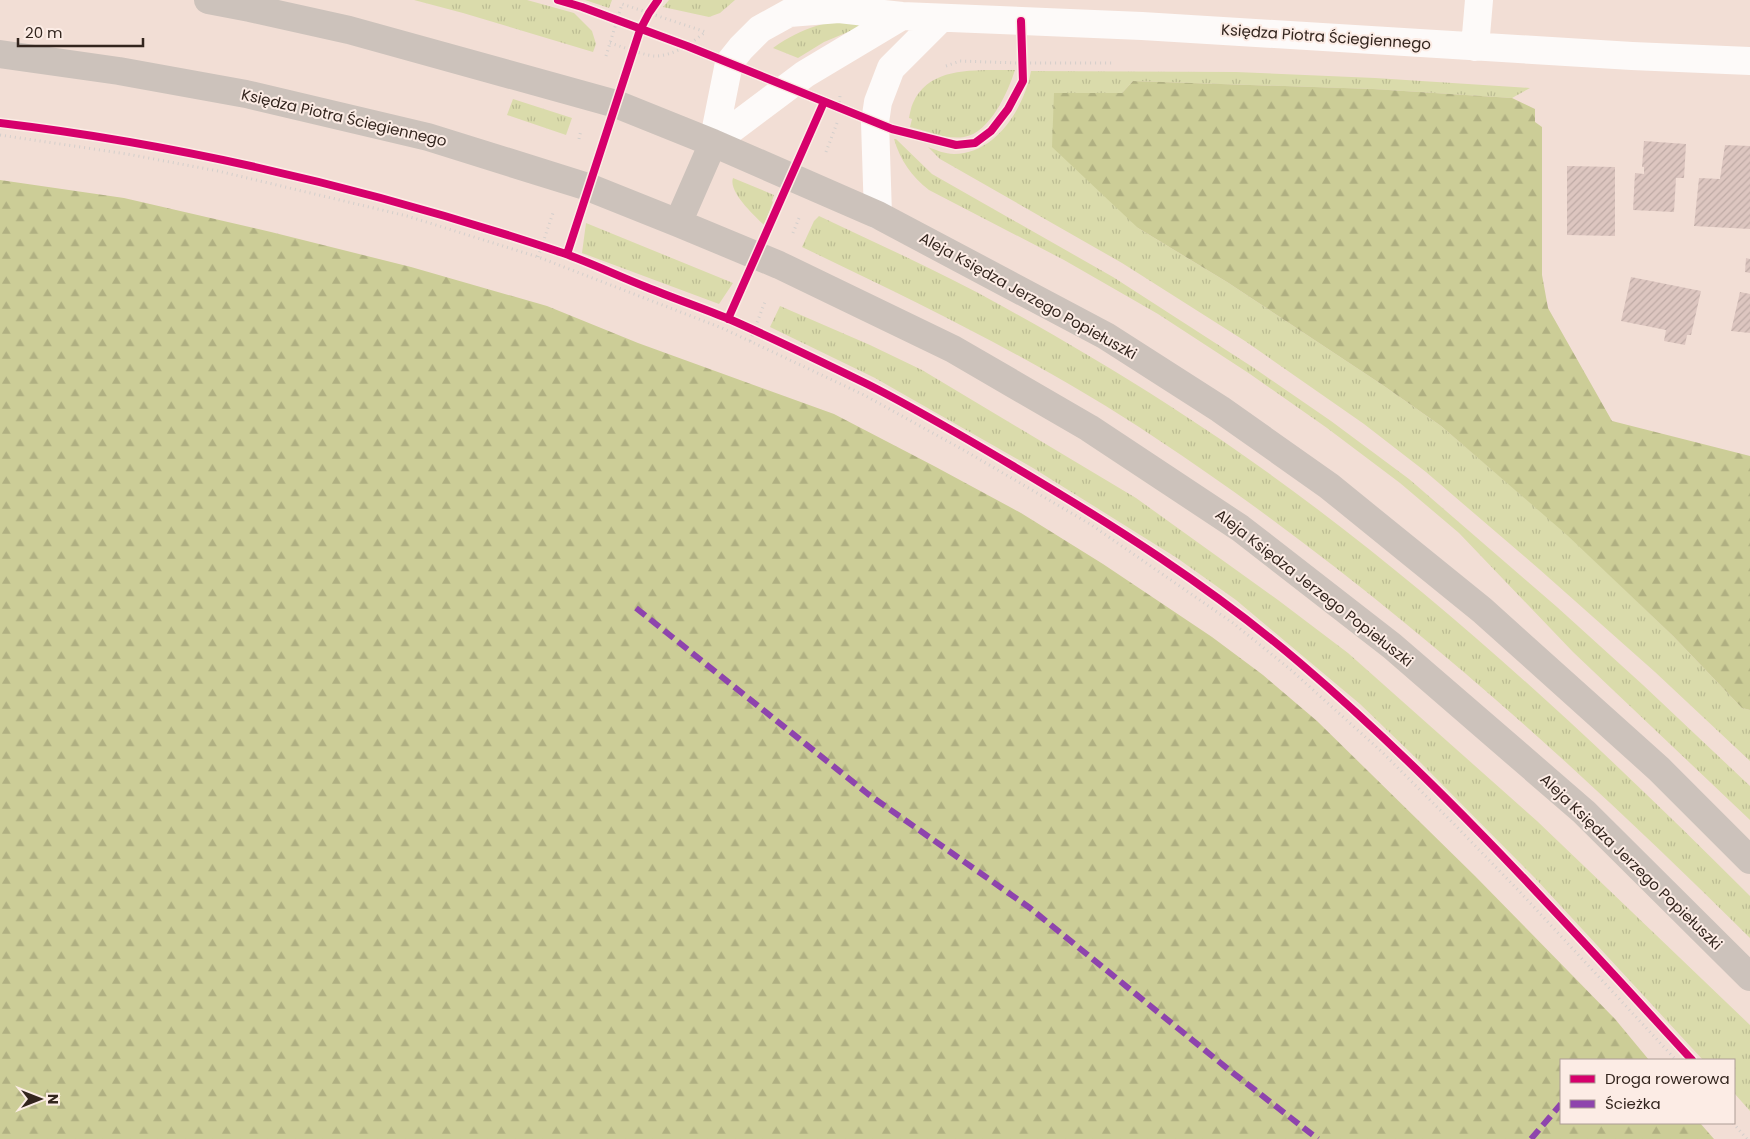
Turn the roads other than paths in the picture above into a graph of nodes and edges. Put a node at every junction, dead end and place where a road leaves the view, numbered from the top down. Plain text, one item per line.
1 (208, 0) edge
2 (1479, 0) edge
3 (902, 16) junction
4 (942, 18) junction
5 (1475, 47) junction
6 (0, 54) edge
7 (1750, 61) edge
8 (714, 143) junction
9 (878, 215) junction
10 (678, 223) junction
11 (1750, 860) edge
12 (1750, 977) edge

1 - 8 main road
2 - 5 street
3 - 4 street, Księdza Piotra Ściegiennego
3 - 8 street
3 - 8 street, Księdza Piotra Ściegiennego
4 - 5 street, Księdza Piotra Ściegiennego
4 - 9 street
5 - 7 street, Księdza Piotra Ściegiennego
6 - 10 main road, Księdza Piotra Ściegiennego
8 - 9 main road, Aleja Księdza Jerzego Popiełuszki
8 - 10 main road
9 - 11 main road, Aleja Księdza Jerzego Popiełuszki
10 - 12 main road, Aleja Księdza Jerzego Popiełuszki

